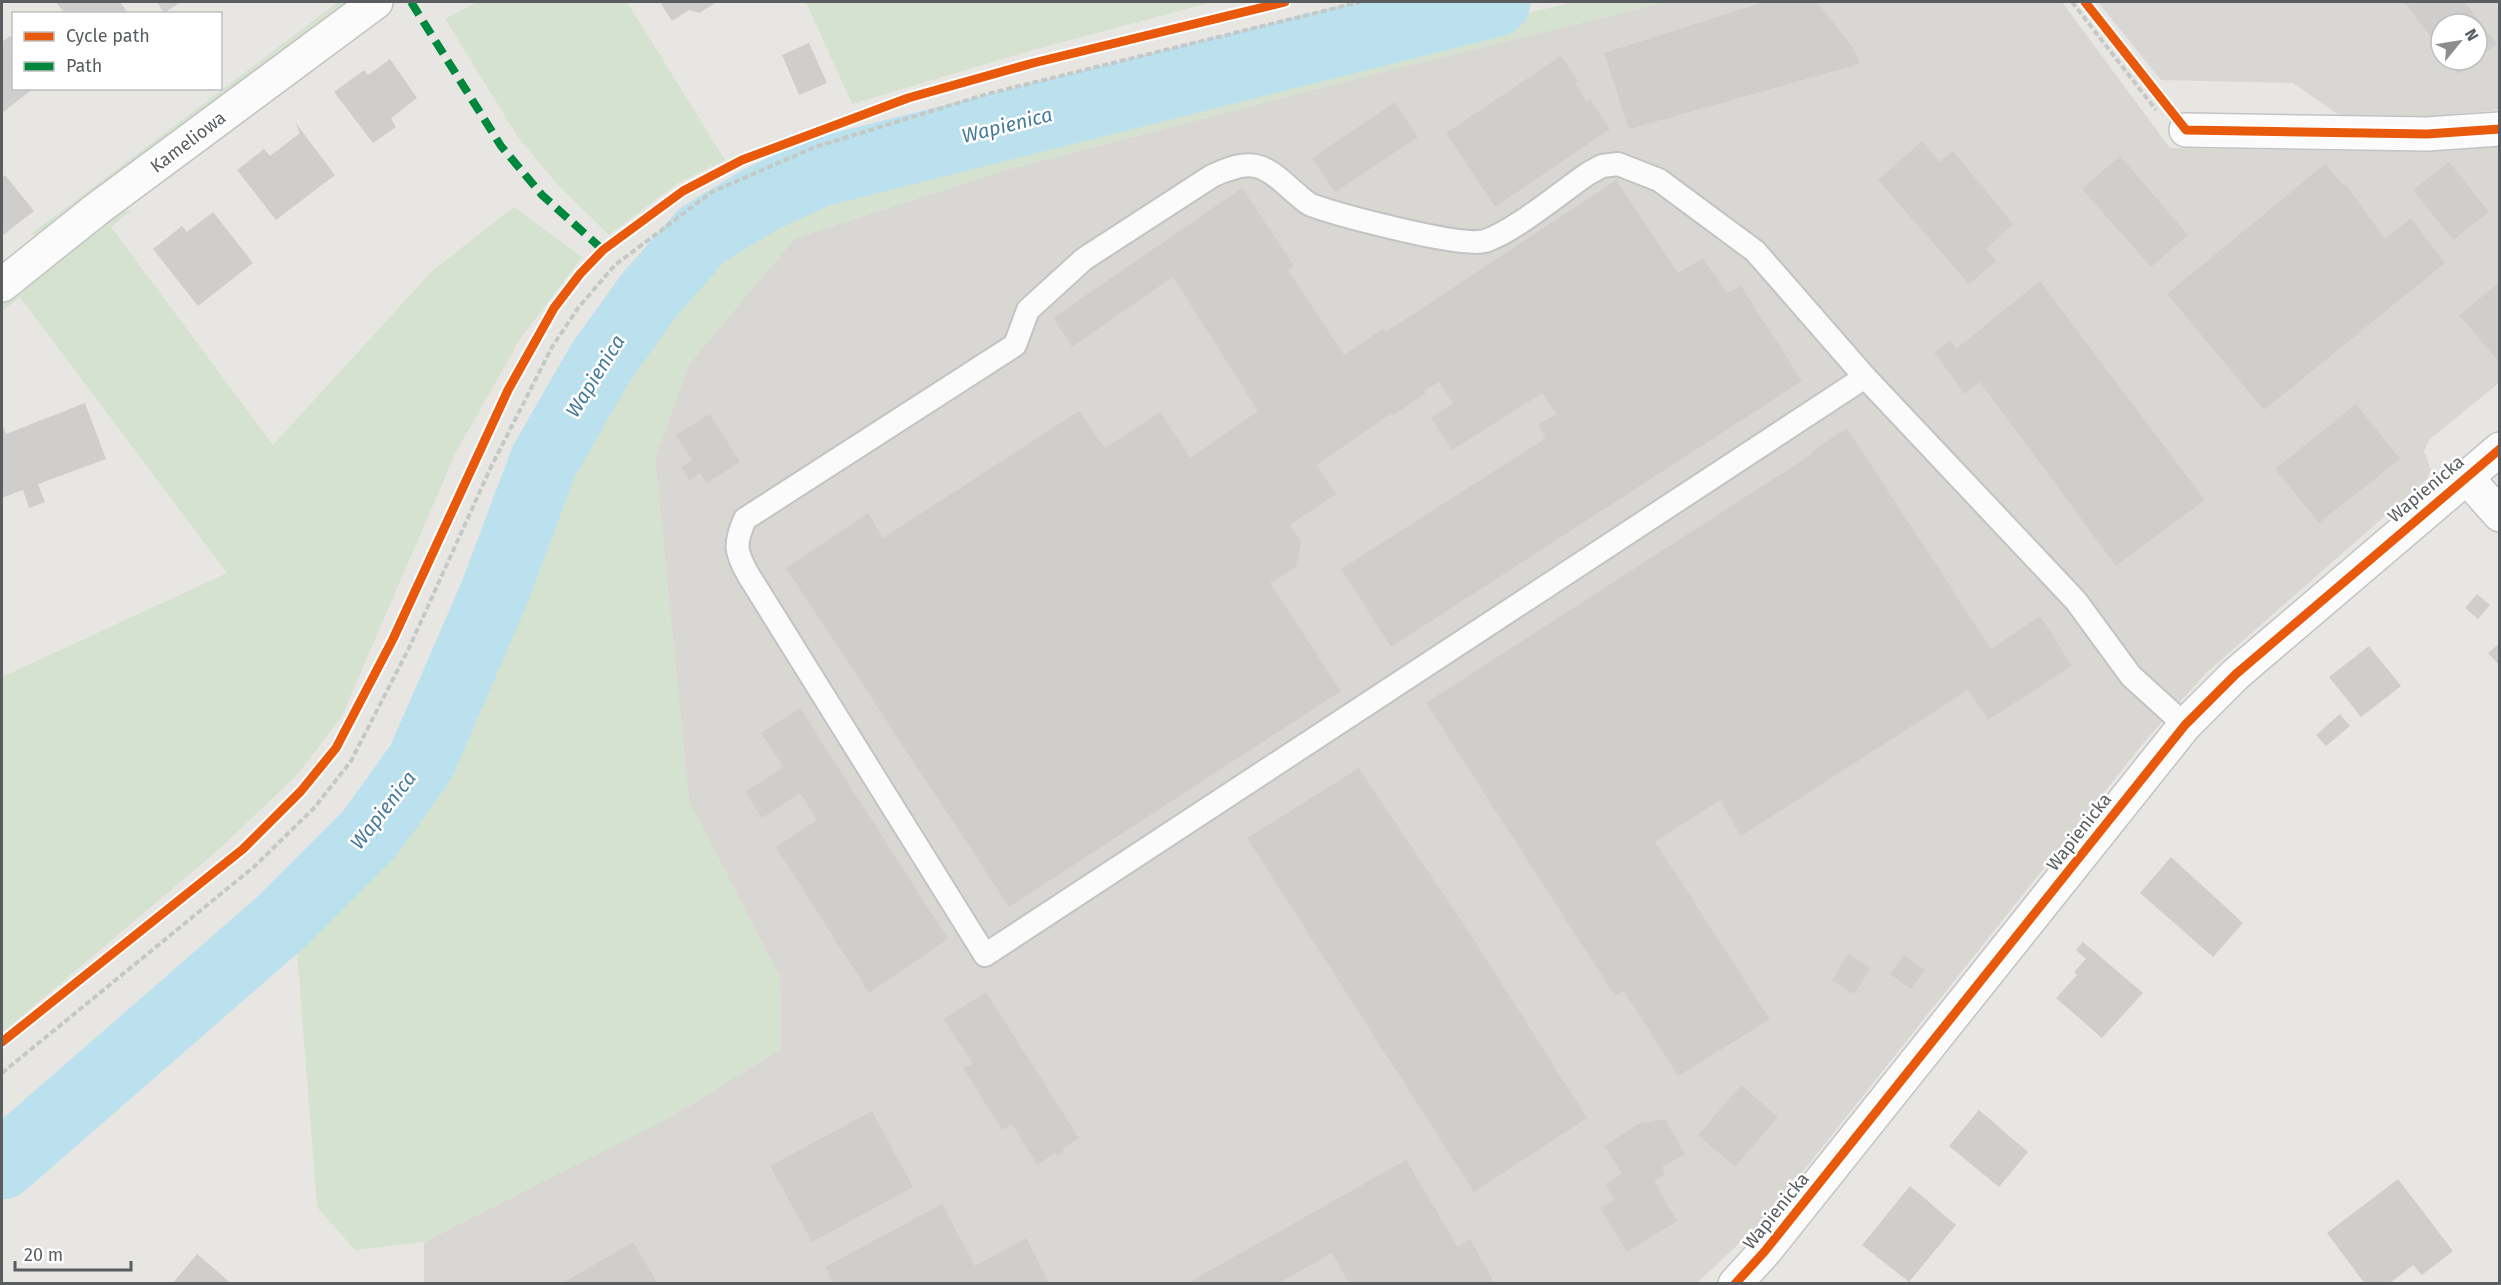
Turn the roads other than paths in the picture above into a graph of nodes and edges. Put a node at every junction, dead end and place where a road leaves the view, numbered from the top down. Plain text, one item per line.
1 (376, 2) edge
2 (2499, 129) edge
3 (2186, 130) road end
4 (2, 285) edge
5 (1865, 377) junction
6 (2499, 449) edge
7 (2466, 477) junction
8 (2499, 515) edge
9 (2185, 725) junction
10 (1735, 1284) edge

1 - 4 street, Kameliowa
2 - 3 street
5 - 5 lane
5 - 9 lane
6 - 7 street, Wapienicka
7 - 8 street
7 - 9 street, Wapienicka
9 - 10 street, Wapienicka

